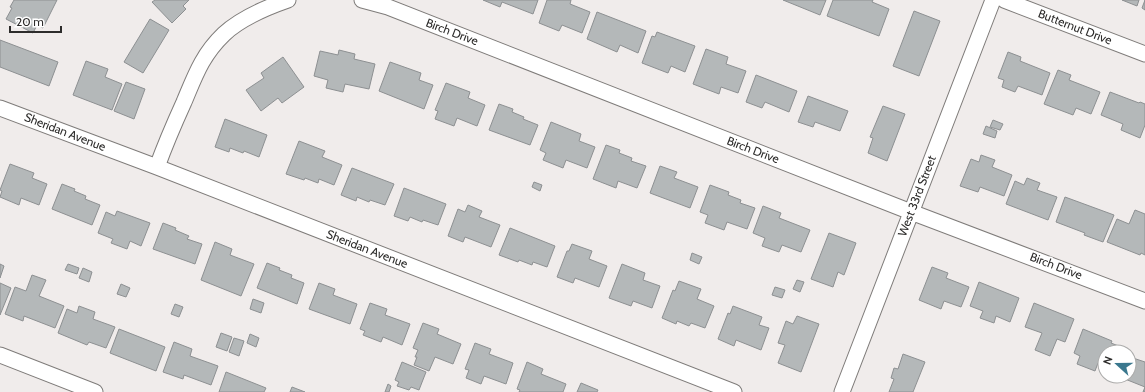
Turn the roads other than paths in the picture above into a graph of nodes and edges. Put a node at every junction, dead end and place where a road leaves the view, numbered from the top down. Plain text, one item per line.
1 (288, 0) edge
2 (362, 0) edge
3 (993, 0) edge
4 (1004, 0) edge
5 (1145, 54) edge
6 (0, 108) edge
7 (157, 167) junction
8 (911, 212) junction
9 (1145, 301) edge
10 (0, 355) edge
11 (95, 392) edge
12 (734, 392) edge
13 (842, 392) edge

1 - 7 street
2 - 8 street, Birch Drive
3 - 8 street, West 33rd Street
4 - 5 street, Butternut Drive
6 - 7 street, Sheridan Avenue
7 - 12 street, Sheridan Avenue
8 - 9 street, Birch Drive
8 - 13 street, West 33rd Street
10 - 11 street

